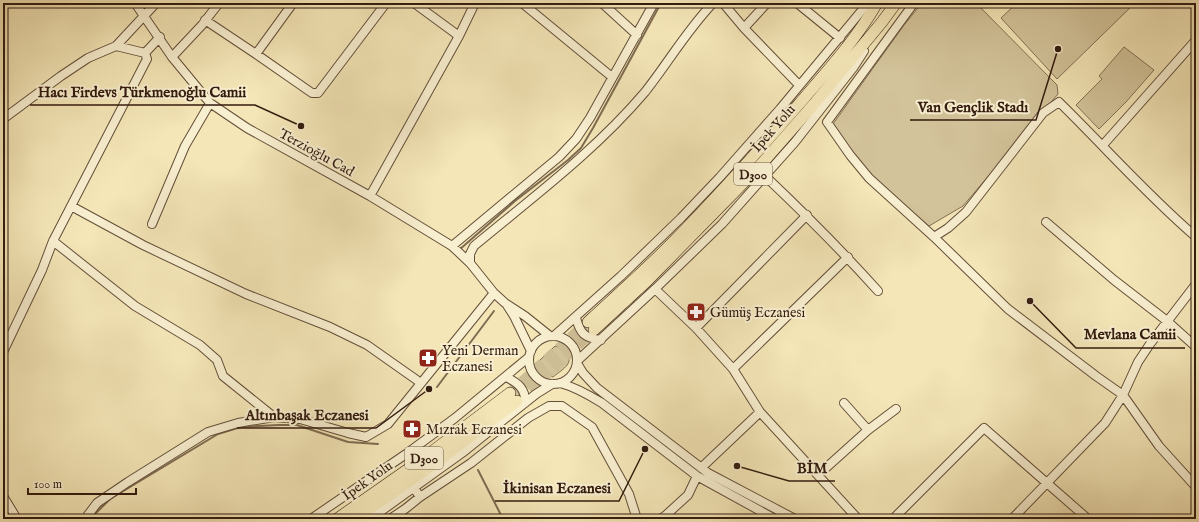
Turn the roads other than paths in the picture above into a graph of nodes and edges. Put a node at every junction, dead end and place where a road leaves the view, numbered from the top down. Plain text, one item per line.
1 (135, 3) edge
2 (156, 3) edge
3 (219, 3) edge
4 (293, 3) edge
5 (386, 3) edge
6 (414, 3) edge
7 (476, 3) edge
8 (522, 3) edge
9 (602, 3) edge
10 (654, 3) edge
11 (713, 3) edge
12 (723, 3) edge
13 (767, 3) edge
14 (797, 3) edge
15 (868, 3) edge
16 (877, 3) edge
17 (896, 3) edge
18 (914, 3) edge
19 (144, 16) junction
20 (205, 20) junction
21 (882, 22) junction
22 (744, 28) junction
23 (636, 35) junction
24 (458, 36) junction
25 (160, 37) junction
26 (840, 38) junction
27 (1196, 40) edge
28 (116, 46) junction
29 (145, 54) junction
30 (256, 54) junction
31 (172, 56) junction
32 (612, 77) junction
33 (799, 85) junction
34 (210, 102) junction
35 (3, 119) edge
36 (1103, 145) junction
37 (765, 176) junction
38 (370, 196) junction
39 (71, 206) junction
40 (807, 215) junction
41 (1046, 222) dead end
42 (152, 224) dead end
43 (934, 237) junction
44 (1196, 237) edge
45 (53, 241) junction
46 (452, 246) junction
47 (848, 256) junction
48 (470, 263) junction
49 (1196, 284) edge
50 (655, 289) junction
51 (878, 291) dead end
52 (494, 292) junction
53 (505, 303) junction
54 (576, 318) junction
55 (1167, 321) junction
56 (696, 328) junction
57 (552, 336) junction
58 (601, 340) junction
59 (1196, 346) edge
60 (3, 352) edge
61 (530, 354) junction
62 (577, 362) junction
63 (733, 369) junction
64 (506, 377) junction
65 (421, 383) junction
66 (556, 384) junction
67 (1123, 395) junction
68 (517, 399) junction
69 (844, 403) dead end
70 (896, 409) dead end
71 (760, 412) junction
72 (274, 417) junction
73 (868, 430) junction
74 (701, 468) junction
75 (818, 475) junction
76 (697, 476) junction
77 (1047, 483) junction
78 (1196, 487) edge
79 (414, 488) junction
80 (3, 496) edge
81 (420, 497) junction
82 (17, 519) edge
83 (87, 519) edge
84 (311, 519) edge
85 (337, 519) edge
86 (355, 519) edge
87 (370, 519) edge
88 (390, 519) edge
89 (637, 519) edge
90 (660, 519) edge
91 (775, 519) edge
92 (795, 519) edge
93 (858, 519) edge
94 (893, 519) edge
95 (1012, 519) edge
96 (1088, 519) edge

1 - 19 street, Terzioğlu Cad
2 - 19 street
3 - 20 street
4 - 30 street
5 - 30 street
6 - 24 street
7 - 24 street
8 - 32 street
9 - 23 street
10 - 23 street
11 - 48 street
12 - 22 street
13 - 22 street
14 - 26 street
15 - 26 street
16 - 21 highway, İpek Yolu / D300
17 - 21 highway, İpek Yolu / D300
18 - 43 street
19 - 25 street, Terzioğlu Cad
19 - 28 street
20 - 30 street
20 - 31 street
21 - 37 street
22 - 33 street
23 - 32 street
24 - 38 street
25 - 29 street
25 - 31 street, Terzioğlu Cad
26 - 33 street
27 - 36 street
28 - 29 street
28 - 35 street
29 - 39 street
31 - 34 street, Terzioğlu Cad
32 - 46 street
33 - 54 street
34 - 38 street, Terzioğlu Cad
34 - 42 street
36 - 43 street
36 - 44 street
37 - 40 street
37 - 50 street
38 - 46 street, Terzioğlu Cad
39 - 45 street
39 - 65 street
40 - 47 street
40 - 56 street
41 - 55 street
43 - 67 street
45 - 60 street
45 - 72 street
46 - 48 street, Terzioğlu Cad
47 - 51 street
47 - 63 street
48 - 52 street, Terzioğlu Cad
49 - 55 street
50 - 56 street
50 - 58 street
52 - 53 street, Terzioğlu Cad
52 - 65 street
53 - 57 street, Terzioğlu Cad
53 - 61 street, Terzioğlu Cad
54 - 57 street
54 - 58 street
55 - 59 street
55 - 67 street
56 - 63 street
57 - 61 street
57 - 62 street
58 - 62 street
61 - 64 street
61 - 66 street
62 - 66 street
62 - 74 street
63 - 71 street
64 - 68 street
64 - 84 street
65 - 72 street
66 - 68 street
66 - 76 street
67 - 77 street
67 - 78 street
68 - 79 street
68 - 85 highway, İpek Yolu / D300
68 - 86 highway, İpek Yolu / D300
69 - 73 street
70 - 73 street
71 - 74 street
71 - 75 street
72 - 83 street
73 - 75 street
74 - 92 street
75 - 93 street
76 - 90 street
76 - 91 street
77 - 94 street
77 - 95 street
77 - 96 street
79 - 81 street
79 - 87 street
80 - 82 street
81 - 88 street
81 - 89 street

